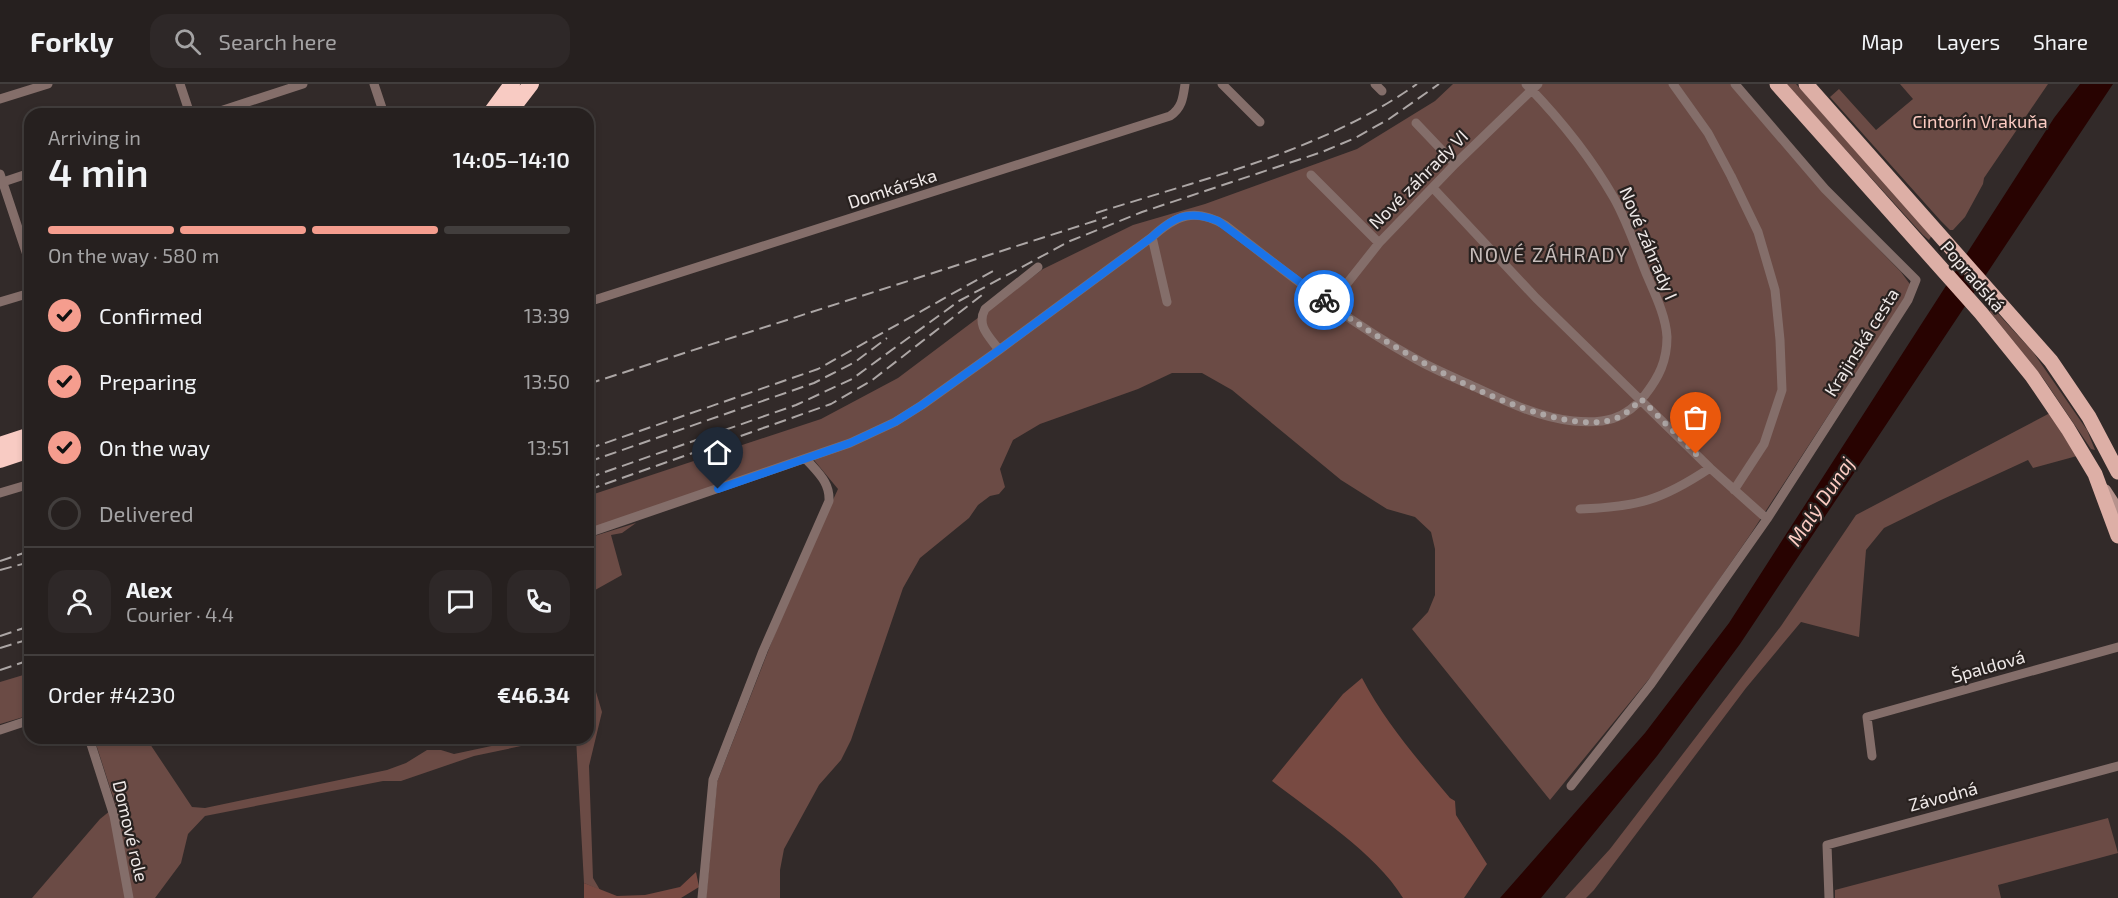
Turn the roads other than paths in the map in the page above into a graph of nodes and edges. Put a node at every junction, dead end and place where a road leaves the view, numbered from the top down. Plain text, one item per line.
1 (48, 84) edge
2 (180, 84) edge
3 (303, 84) edge
4 (374, 84) edge
5 (513, 84) edge
6 (531, 84) edge
7 (1185, 84) edge
8 (1222, 84) edge
9 (1673, 84) edge
10 (1735, 84) edge
11 (1777, 84) edge
12 (1806, 84) edge
13 (1532, 86) edge
14 (0, 99) edge
15 (188, 108) edge
16 (229, 108) edge
17 (382, 108) edge
18 (495, 108) edge
19 (513, 108) edge
20 (1260, 122) dead end
21 (1416, 123) dead end
22 (1455, 164) junction
23 (24, 174) edge
24 (1311, 175) dead end
25 (1, 178) edge
26 (1433, 188) junction
27 (1152, 237) junction
28 (1378, 243) junction
29 (24, 246) edge
30 (1038, 267) dead end
31 (24, 295) edge
32 (594, 300) edge
33 (0, 302) edge
34 (1167, 302) dead end
35 (1330, 305) junction
36 (999, 350) junction
37 (1641, 399) junction
38 (24, 437) edge
39 (0, 445) edge
40 (24, 452) edge
41 (806, 459) junction
42 (0, 460) edge
43 (1710, 468) junction
44 (2118, 472) edge
45 (2095, 474) junction
46 (24, 486) edge
47 (1734, 490) junction
48 (0, 493) edge
49 (1580, 509) dead end
50 (2118, 510) edge
51 (1767, 519) junction
52 (594, 530) edge
53 (2118, 536) edge
54 (2118, 647) edge
55 (24, 722) edge
56 (0, 730) edge
57 (91, 744) edge
58 (1872, 756) dead end
59 (2118, 766) edge
60 (1571, 786) dead end
61 (129, 898) edge
62 (702, 898) edge
63 (1829, 898) edge

1 - 14 street
2 - 15 street
3 - 16 street
4 - 17 street
5 - 18 highway
6 - 19 highway
7 - 32 street, Domkárska
8 - 20 street
9 - 47 street
10 - 51 street, Krajinská cesta
11 - 45 main road, Popradská
12 - 44 main road, Popradská
13 - 22 street, Nové záhrady VI
13 - 37 street, Nové záhrady I
21 - 22 street
22 - 26 street, Nové záhrady VI
23 - 25 street
24 - 28 street
25 - 29 street
26 - 28 street, Nové záhrady VI
26 - 37 street
27 - 34 street
27 - 35 street, Nové záhrady I
27 - 36 street
28 - 35 street, Nové záhrady VI
30 - 36 street
31 - 33 street
35 - 37 street, Nové záhrady I
36 - 41 street
37 - 43 street
38 - 39 highway
40 - 42 highway
41 - 52 street
41 - 62 street
43 - 47 street
43 - 49 street
45 - 50 street, Popradská
45 - 53 main road
46 - 48 street
47 - 51 street
51 - 60 street, Krajinská cesta
54 - 58 street, Špaldová
55 - 56 street
57 - 61 street, Domové role
59 - 63 street, Závodná

